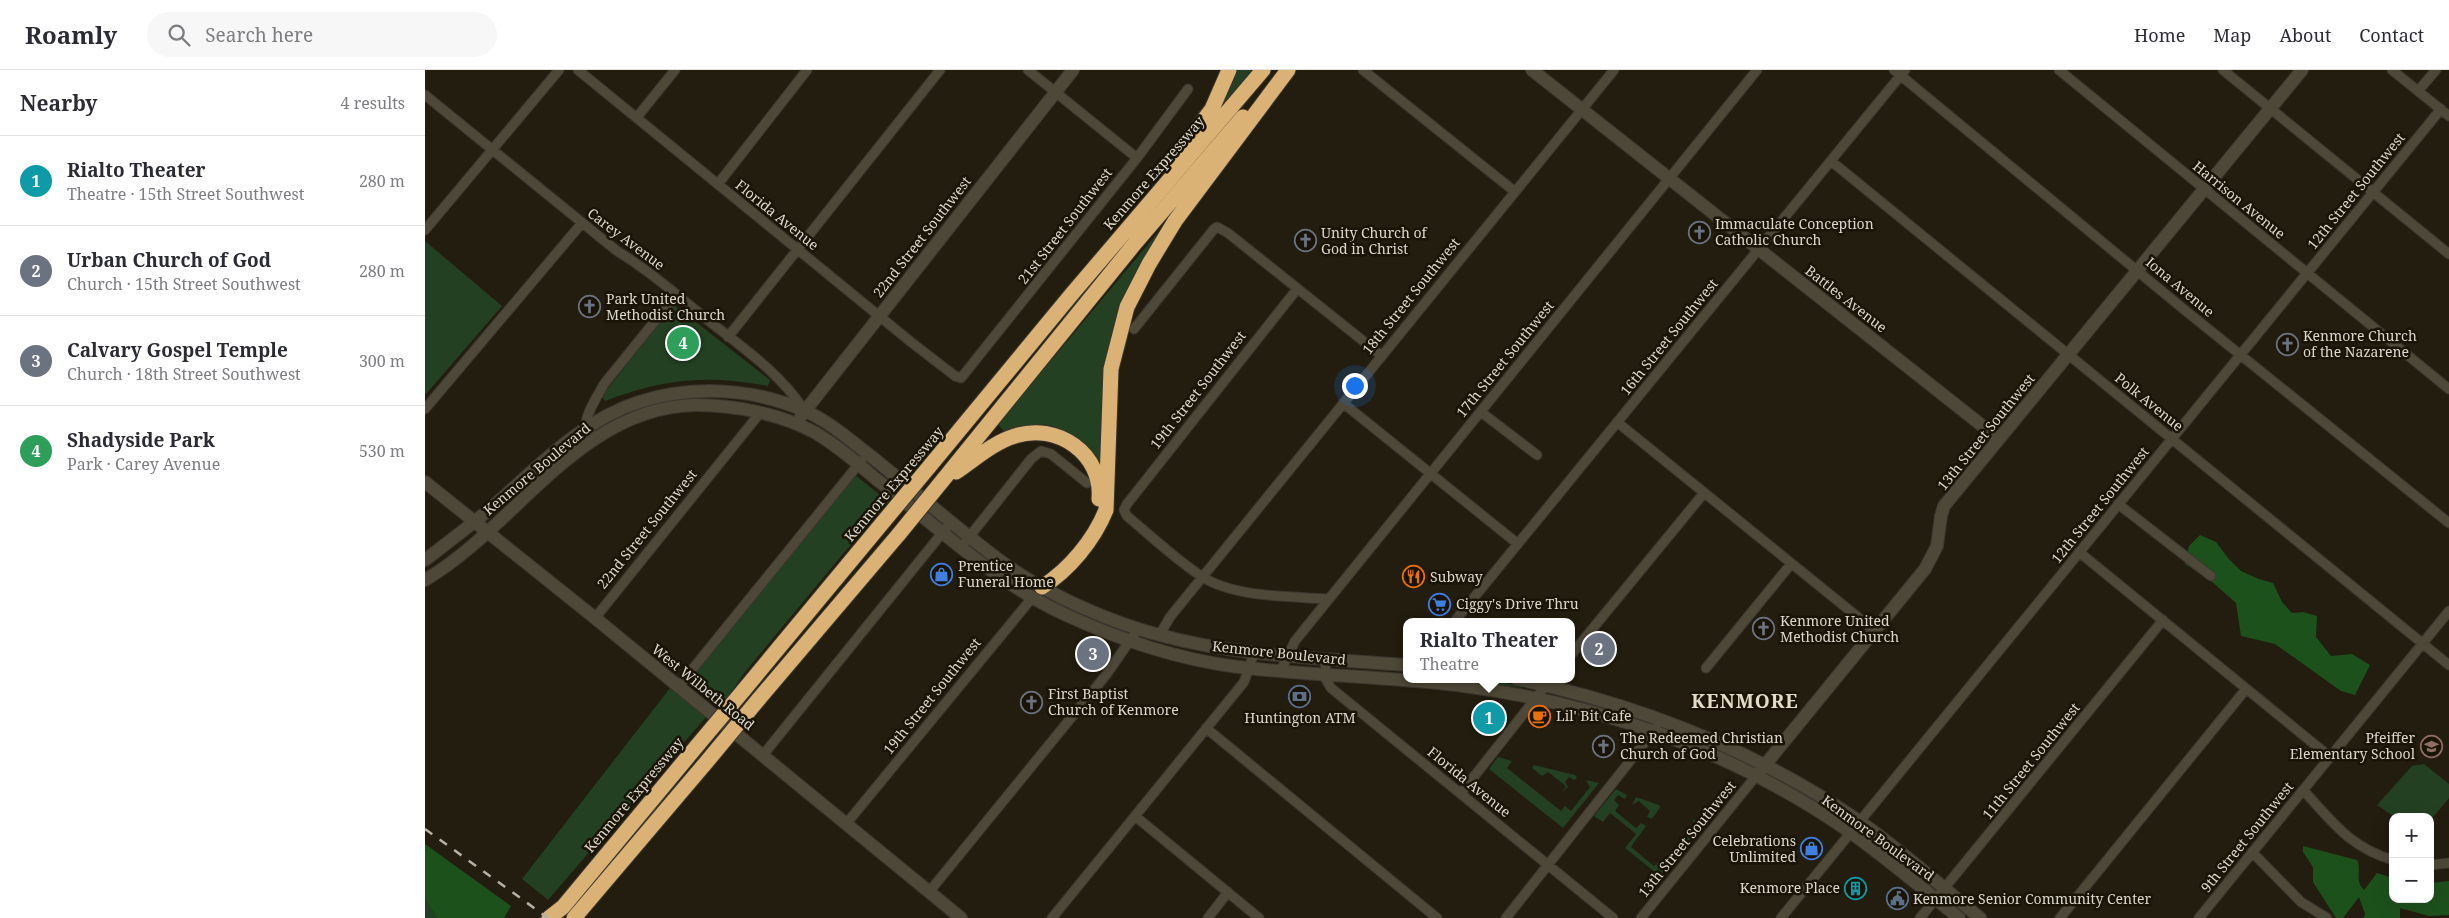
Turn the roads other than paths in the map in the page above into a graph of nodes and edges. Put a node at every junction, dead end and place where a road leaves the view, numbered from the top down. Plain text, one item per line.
1 (559, 70) edge
2 (578, 70) edge
3 (675, 70) edge
4 (807, 70) edge
5 (940, 70) edge
6 (1028, 70) edge
7 (1073, 70) edge
8 (1229, 70) edge
9 (1263, 70) edge
10 (1283, 70) edge
11 (1288, 70) edge
12 (1363, 70) edge
13 (1533, 70) edge
14 (1614, 70) edge
15 (1757, 70) edge
16 (2059, 70) edge
17 (2223, 70) edge
18 (2301, 70) edge
19 (2392, 70) edge
20 (2436, 70) edge
21 (1900, 72) edge
22 (1188, 89) dead end
23 (2418, 91) junction
24 (1055, 93) junction
25 (425, 96) edge
26 (1582, 109) junction
27 (2270, 109) junction
28 (2441, 109) junction
29 (2449, 116) edge
30 (637, 117) junction
31 (492, 150) junction
32 (1137, 158) junction
33 (1831, 161) junction
34 (1670, 178) junction
35 (718, 184) junction
36 (2204, 189) junction
37 (1514, 191) junction
38 (2373, 192) junction
39 (582, 223) junction
40 (425, 230) edge
41 (1759, 249) junction
42 (798, 250) junction
43 (2449, 254) edge
44 (2138, 270) junction
45 (2307, 273) junction
46 (1297, 289) junction
47 (676, 295) junction
48 (1071, 295) junction
49 (879, 315) junction
50 (1133, 329) dead end
51 (728, 337) junction
52 (2241, 354) junction
53 (2069, 355) junction
54 (1382, 356) junction
55 (961, 378) joint
56 (2449, 389) edge
57 (1343, 403) junction
58 (425, 409) edge
59 (804, 410) junction
60 (1481, 412) junction
61 (760, 413) junction
62 (1617, 422) junction
63 (796, 424) junction
64 (591, 433) junction
65 (1999, 439) junction
66 (2171, 439) junction
67 (867, 454) junction
68 (1537, 455) dead end
69 (859, 464) junction
70 (1431, 474) junction
71 (943, 480) junction
72 (425, 482) edge
73 (1087, 483) dead end
74 (1705, 493) junction
75 (2118, 504) junction
76 (474, 521) junction
77 (951, 522) junction
78 (2449, 523) edge
79 (487, 532) junction
80 (942, 533) junction
81 (969, 537) junction
82 (1518, 544) junction
83 (961, 548) junction
84 (2079, 552) junction
85 (425, 560) edge
86 (1791, 564) junction
87 (2211, 576) dead end
88 (1202, 577) junction
89 (425, 580) edge
90 (1037, 592) junction
91 (1328, 599) junction
92 (2449, 611) edge
93 (595, 618) junction
94 (1457, 618) edge
95 (2163, 620) junction
96 (1138, 629) junction
97 (1875, 632) junction
98 (1159, 636) junction
99 (1130, 641) junction
100 (2422, 644) junction
101 (1575, 650) edge
102 (1254, 653) junction
103 (1287, 656) junction
104 (1326, 659) junction
105 (1403, 664) edge
106 (2449, 665) edge
107 (1249, 667) junction
108 (1706, 668) dead end
109 (1281, 670) junction
110 (1325, 674) junction
111 (1403, 679) edge
112 (1434, 683) edge
113 (1548, 683) edge
114 (1552, 683) edge
115 (678, 687) junction
116 (2246, 689) junction
117 (1536, 698) junction
118 (1663, 720) junction
119 (1206, 728) junction
120 (1653, 732) junction
121 (763, 755) junction
122 (2330, 757) junction
123 (1765, 764) junction
124 (1756, 776) junction
125 (2303, 790) junction
126 (1461, 793) junction
127 (1135, 816) junction
128 (1860, 821) junction
129 (846, 824) junction
130 (1850, 833) junction
131 (2252, 852) junction
132 (2389, 858) edge
133 (1547, 864) junction
134 (2434, 864) edge
135 (2449, 864) edge
136 (1945, 889) junction
137 (929, 892) junction
138 (1228, 892) junction
139 (1936, 899) junction
140 (558, 912) edge
141 (549, 918) edge
142 (574, 918) edge
143 (961, 918) edge
144 (1052, 918) edge
145 (1208, 918) edge
146 (1259, 918) edge
147 (1437, 918) edge
148 (1506, 918) edge
149 (1613, 918) edge
150 (1641, 918) edge
151 (1781, 918) edge
152 (1920, 918) edge
153 (1959, 918) edge
154 (1980, 918) edge
155 (2060, 918) edge
156 (2199, 918) edge
157 (2327, 918) edge

1 - 31 street
2 - 30 street, Florida Avenue
3 - 30 street
4 - 35 street
5 - 42 street
6 - 24 street
7 - 24 main road, 22nd Street Southwest
8 - 48 highway
9 - 48 highway, Kenmore Expressway
10 - 71 highway
11 - 90 highway
12 - 37 street
13 - 26 main road, Battles Avenue
14 - 26 street, 18th Street Southwest
15 - 34 street, 17th Street Southwest
16 - 36 street, Harrison Avenue
17 - 27 street
18 - 27 main road, 13th Street Southwest
19 - 23 street
20 - 23 street
21 - 33 street, 16th Street Southwest
21 - 44 street, Iona Avenue
22 - 32 street, 21st Street Southwest
23 - 28 street
24 - 32 street
24 - 49 main road, 22nd Street Southwest
25 - 31 street, Carey Avenue
26 - 34 main road, Battles Avenue
26 - 37 street, 18th Street Southwest
27 - 36 main road, 13th Street Southwest
27 - 38 street
28 - 29 street
28 - 38 street, 12th Street Southwest
30 - 35 street, Florida Avenue
31 - 39 street, Carey Avenue
31 - 40 street
32 - 55 street, 21st Street Southwest
33 - 41 street, 16th Street Southwest
33 - 53 street, Polk Avenue
34 - 41 main road, Battles Avenue
34 - 60 street, 17th Street Southwest
35 - 42 street, Florida Avenue
36 - 44 main road, 13th Street Southwest
36 - 45 street, Harrison Avenue
37 - 54 street, 18th Street Southwest
38 - 43 street
38 - 45 street, 12th Street Southwest
39 - 47 street, Carey Avenue
39 - 58 street
41 - 62 street, 16th Street Southwest
41 - 65 main road, Battles Avenue
42 - 49 street, Florida Avenue
42 - 51 street
44 - 52 street, Iona Avenue
44 - 53 main road, 13th Street Southwest
45 - 52 street, 12th Street Southwest
45 - 56 street, Harrison Avenue
46 - 50 street
46 - 54 street
46 - 88 street, 19th Street Southwest
47 - 51 street, Carey Avenue
47 - 64 street
48 - 140 highway, Kenmore Expressway, bridge
49 - 55 street, Florida Avenue
49 - 59 main road, 22nd Street Southwest
51 - 59 street, Carey Avenue
52 - 66 street, 12th Street Southwest
52 - 78 street, Iona Avenue
53 - 65 main road, 13th Street Southwest
53 - 66 street, Polk Avenue
54 - 57 street, 18th Street Southwest
57 - 70 street
57 - 88 street, 18th Street Southwest
59 - 63 main road, 22nd Street Southwest
59 - 64 main road, Kenmore Boulevard
59 - 67 main road, Kenmore Boulevard
60 - 68 street
60 - 70 street, 17th Street Southwest
61 - 63 main road, Kenmore Boulevard
61 - 64 main road, Kenmore Boulevard
61 - 93 street, 22nd Street Southwest
62 - 74 street
62 - 82 street, 16th Street Southwest
63 - 69 main road, Kenmore Boulevard
64 - 76 main road, Kenmore Boulevard
64 - 79 main road, Kenmore Boulevard
65 - 97 main road, 13th Street Southwest
66 - 75 street, 12th Street Southwest
66 - 100 street, Polk Avenue
67 - 69 street
67 - 77 main road, Kenmore Boulevard
69 - 80 main road, Kenmore Boulevard
69 - 115 street
70 - 82 street
70 - 91 street, 17th Street Southwest
71 - 90 highway
71 - 142 highway, bridge
72 - 76 main road, West Wilbeth Road
73 - 81 street
74 - 86 street
74 - 101 street
75 - 84 street, 12th Street Southwest
75 - 87 street
76 - 79 main road, West Wilbeth Road
76 - 85 main road, Kenmore Boulevard
77 - 80 street
77 - 81 main road, Kenmore Boulevard
79 - 89 main road, Kenmore Boulevard
79 - 93 main road, West Wilbeth Road
80 - 83 main road, Kenmore Boulevard
80 - 121 street
81 - 83 street
81 - 90 main road, Kenmore Boulevard
82 - 94 street, 16th Street Southwest
83 - 90 main road, Kenmore Boulevard
84 - 95 street
84 - 128 street, 12th Street Southwest
86 - 97 street
86 - 108 street
88 - 91 street
88 - 98 street, 18th Street Southwest
90 - 96 main road, Kenmore Boulevard
90 - 99 main road, Kenmore Boulevard
90 - 129 street, 19th Street Southwest
91 - 103 street, 17th Street Southwest
92 - 100 street, 9th Street Southwest
93 - 115 main road, West Wilbeth Road
95 - 116 street
95 - 136 street, 11th Street Southwest
96 - 98 main road, Kenmore Boulevard
96 - 99 street
97 - 123 main road, 13th Street Southwest
98 - 102 main road, Kenmore Boulevard
99 - 107 main road, Kenmore Boulevard
99 - 137 street
100 - 106 street, Polk Avenue
100 - 122 street, 9th Street Southwest
102 - 103 main road, Kenmore Boulevard
102 - 107 street
103 - 104 main road, Kenmore Boulevard
103 - 109 street, 17th Street Southwest
104 - 105 main road, Kenmore Boulevard
104 - 110 street
107 - 109 main road, Kenmore Boulevard
107 - 119 street
109 - 110 main road, Kenmore Boulevard
110 - 111 main road, Kenmore Boulevard
110 - 126 street, Florida Avenue
112 - 117 main road, Kenmore Boulevard
113 - 117 street
114 - 118 main road, Kenmore Boulevard
115 - 121 main road, West Wilbeth Road
116 - 122 street
116 - 155 street
117 - 120 main road, Kenmore Boulevard
117 - 126 street
118 - 120 street
118 - 123 main road, Kenmore Boulevard
119 - 127 street
119 - 147 street
120 - 124 main road, Kenmore Boulevard
120 - 133 street
121 - 129 main road, West Wilbeth Road
122 - 125 street, 9th Street Southwest
123 - 124 main road, 13th Street Southwest
123 - 128 main road, Kenmore Boulevard
124 - 130 main road, Kenmore Boulevard
124 - 150 street, 13th Street Southwest
125 - 131 street, 9th Street Southwest
125 - 132 street
126 - 133 street, Florida Avenue
127 - 138 street
127 - 144 street
128 - 130 street, 12th Street Southwest
128 - 136 main road, Kenmore Boulevard
129 - 137 main road, West Wilbeth Road
130 - 139 main road, Kenmore Boulevard
130 - 151 street, 12th Street Southwest
131 - 156 street, 9th Street Southwest
131 - 157 street
133 - 148 street
133 - 149 street, Florida Avenue
134 - 135 street
136 - 139 street, 11th Street Southwest
136 - 154 main road, Kenmore Boulevard
137 - 143 main road, West Wilbeth Road
138 - 145 street
138 - 146 street
139 - 152 street, 11th Street Southwest
139 - 153 main road, Kenmore Boulevard
140 - 141 highway, Kenmore Expressway

